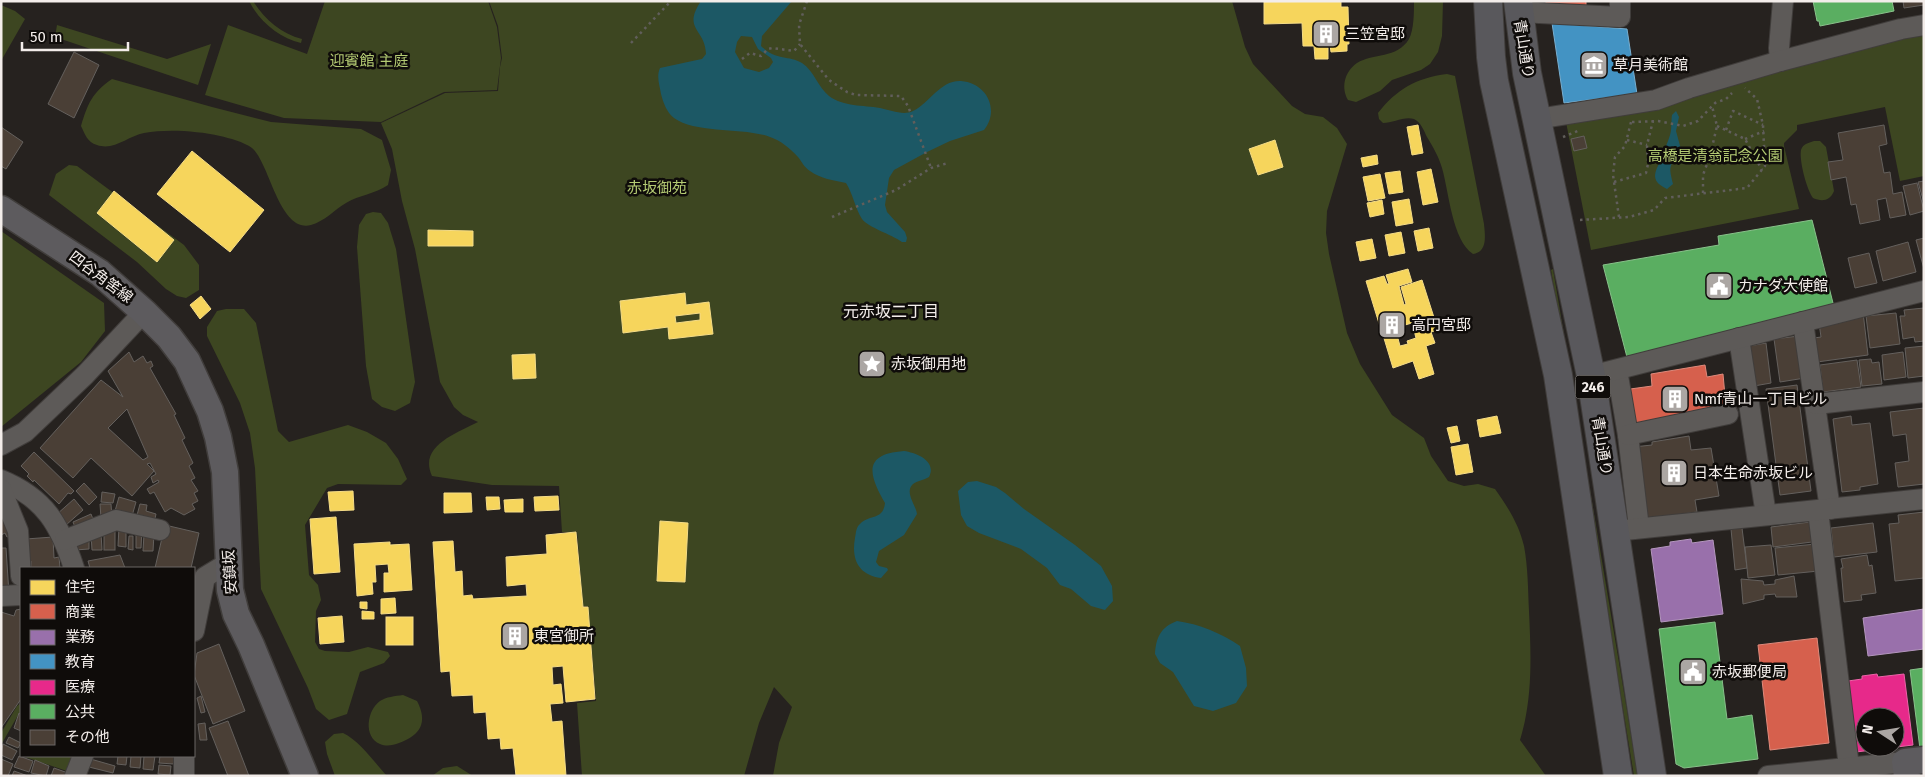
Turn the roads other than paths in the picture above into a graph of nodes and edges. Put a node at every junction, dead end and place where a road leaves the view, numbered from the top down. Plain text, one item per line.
1 (1488, 1) edge
2 (1620, 1) edge
3 (1783, 1) edge
4 (1518, 7) edge
5 (1924, 25) edge
6 (1780, 61) junction
7 (1537, 119) junction
8 (1, 209) edge
9 (1924, 291) edge
10 (144, 312) junction
11 (1803, 322) junction
12 (1739, 338) junction
13 (186, 361) joint
14 (1604, 373) junction
15 (1924, 392) edge
16 (1816, 404) junction
17 (1728, 414) dead end
18 (1628, 435) junction
19 (1, 445) edge
20 (1, 480) edge
21 (1, 488) edge
22 (1924, 499) edge
23 (1824, 510) junction
24 (1766, 515) junction
25 (160, 530) dead end
26 (1627, 530) junction
27 (65, 540) junction
28 (228, 563) junction
29 (20, 567) edge
30 (74, 567) edge
31 (20, 595) edge
32 (1, 596) edge
33 (195, 626) edge
34 (83, 757) edge
35 (184, 757) edge
36 (1848, 767) junction
37 (1908, 770) edge
38 (74, 776) edge
39 (184, 776) edge
40 (305, 776) edge
41 (1618, 776) edge
42 (1652, 776) edge
43 (1768, 776) edge

1 - 41 highway, 青山通り / 246
2 - 4 street
3 - 6 street
4 - 7 highway, 青山通り / 246
5 - 6 street
6 - 7 street
7 - 14 highway, 青山通り / 246
8 - 10 main road, 四谷角筈線
9 - 11 street
10 - 13 main road, 四谷角筈線
10 - 19 street
11 - 12 street
11 - 16 street
12 - 14 street
12 - 24 street
13 - 28 main road, 安鎮坂
14 - 18 street
14 - 26 highway, 青山通り / 246
15 - 16 street
16 - 23 street
17 - 18 street
18 - 26 street
20 - 27 street
21 - 29 street
22 - 23 street
23 - 24 street
23 - 36 street
24 - 26 street
25 - 27 street
26 - 42 highway, 青山通り / 246
27 - 30 street
28 - 33 street
28 - 40 main road, 安鎮坂
31 - 32 street
34 - 38 street
35 - 39 street
36 - 37 street
36 - 43 street

